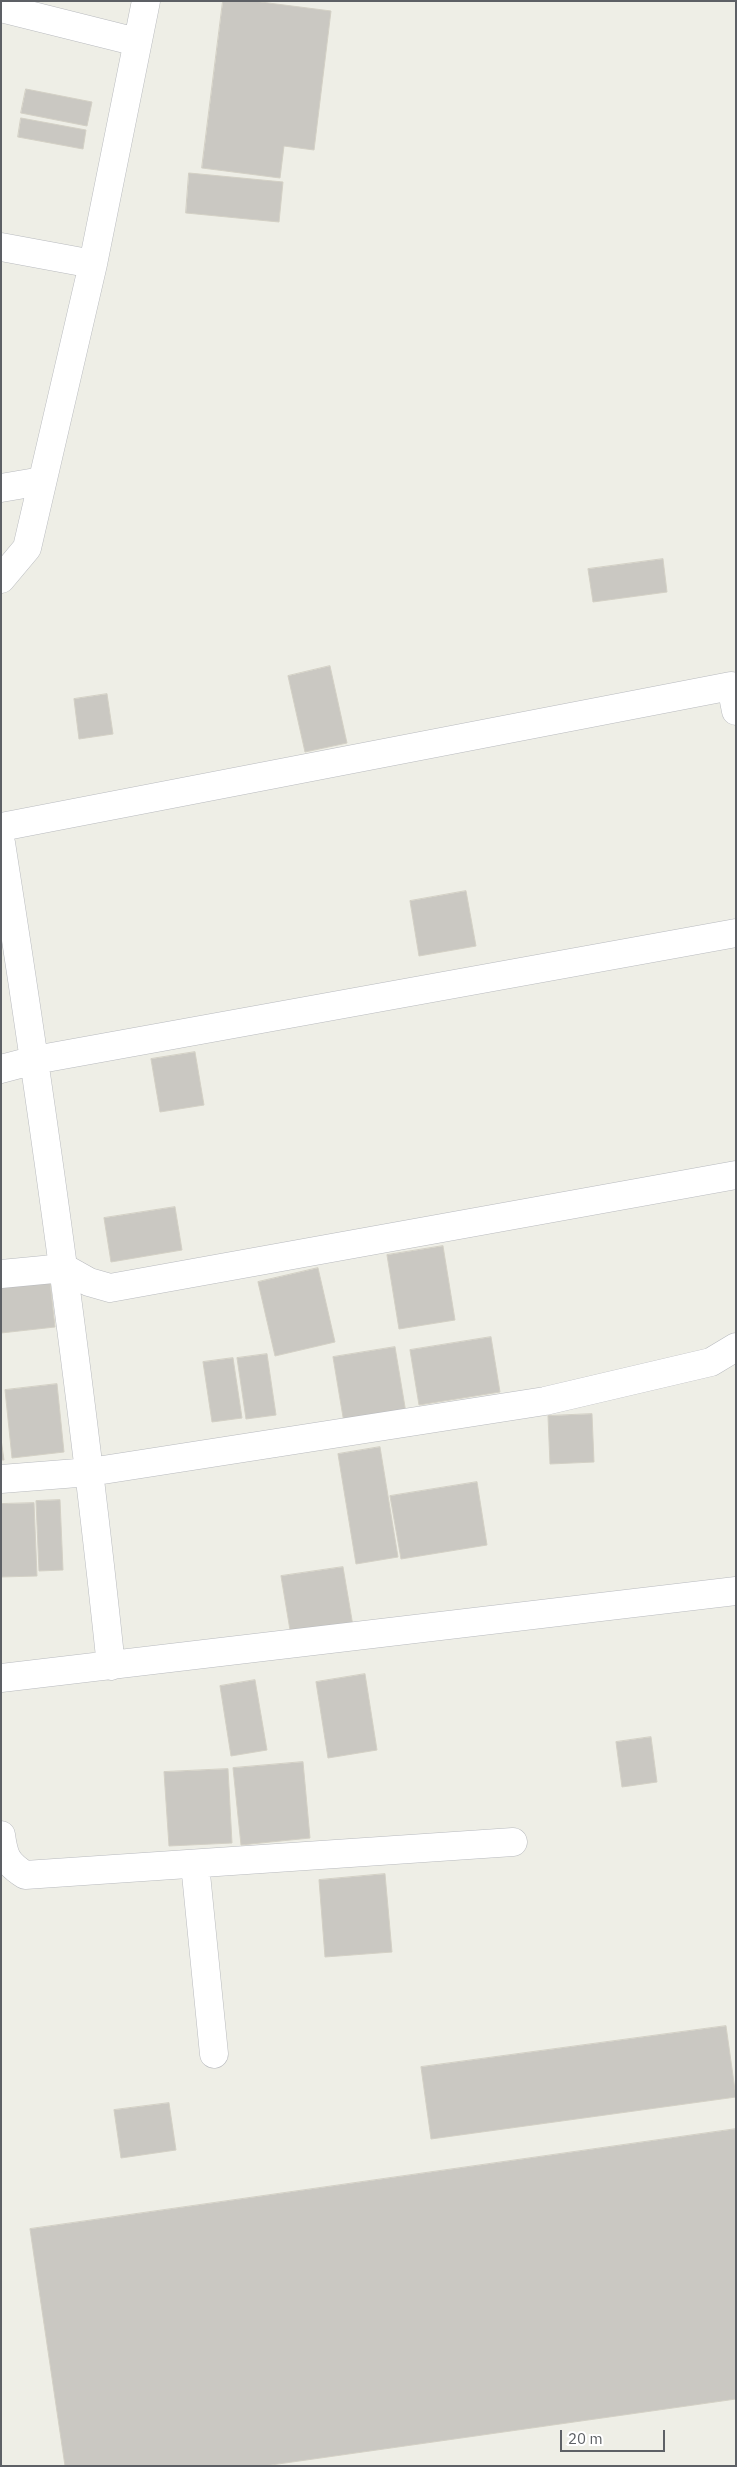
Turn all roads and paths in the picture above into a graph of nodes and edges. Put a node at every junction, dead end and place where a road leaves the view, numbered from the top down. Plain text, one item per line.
1 (146, 1) edge
2 (1, 8) edge
3 (137, 42) junction
4 (1, 247) edge
5 (93, 264) junction
6 (42, 481) junction
7 (1, 488) edge
8 (1, 579) edge
9 (736, 711) edge
10 (1, 827) edge
11 (1, 843) edge
12 (736, 933) edge
13 (35, 1060) junction
14 (1, 1069) edge
15 (736, 1175) edge
16 (64, 1268) junction
17 (1, 1274) edge
18 (736, 1347) edge
19 (90, 1472) junction
20 (1, 1479) edge
21 (736, 1592) edge
22 (111, 1666) junction
23 (1, 1678) edge
24 (1, 1835) edge
25 (513, 1842) dead end
26 (195, 1864) junction
27 (214, 2054) dead end

1 - 3 street
2 - 3 street
3 - 5 street
4 - 5 street
5 - 6 street
6 - 7 street
6 - 8 street
9 - 10 street
11 - 13 street
12 - 13 street
13 - 14 street
13 - 16 street
15 - 16 street
16 - 17 street
16 - 19 street
18 - 19 street
19 - 20 street
19 - 22 street
21 - 22 street
22 - 23 street
24 - 26 street
25 - 26 street
26 - 27 street

